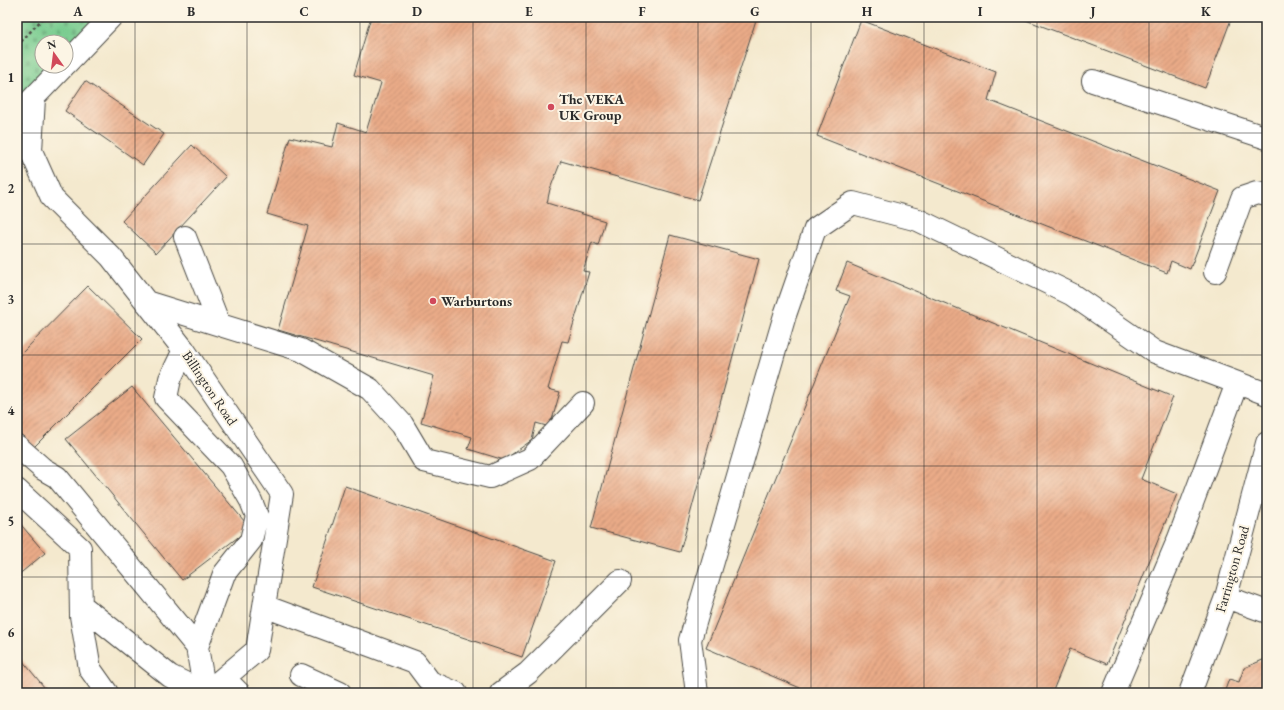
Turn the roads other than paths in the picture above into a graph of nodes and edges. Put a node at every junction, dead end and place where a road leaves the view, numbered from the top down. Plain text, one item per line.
1 (111, 17) edge
2 (74, 56) edge
3 (57, 74) edge
4 (1093, 81) dead end
5 (34, 98) junction
6 (17, 116) edge
7 (1267, 138) edge
8 (1267, 195) edge
9 (185, 237) dead end
10 (1214, 272) dead end
11 (146, 302) junction
12 (219, 324) junction
13 (184, 350) junction
14 (1237, 383) junction
15 (1267, 394) edge
16 (583, 403) dead end
17 (1267, 443) edge
18 (17, 446) edge
19 (17, 490) edge
20 (620, 581) dead end
21 (1226, 597) junction
22 (81, 605) junction
23 (264, 606) junction
24 (1267, 612) edge
25 (197, 647) junction
26 (301, 675) dead end
27 (224, 678) junction
28 (107, 693) edge
29 (205, 693) edge
30 (239, 693) edge
31 (340, 693) edge
32 (456, 693) edge
33 (501, 693) edge
34 (697, 693) edge
35 (1113, 693) edge
36 (1190, 693) edge

1 - 2 street
3 - 5 street
4 - 7 street
5 - 6 street
5 - 11 street, Billington Road
8 - 10 street
9 - 12 street
11 - 12 street
11 - 13 street, Billington Road
12 - 16 street
13 - 23 street, Billington Road
13 - 25 street
14 - 15 street
14 - 34 street
14 - 35 street
17 - 21 street, Farrington Road
18 - 25 street
19 - 22 street
20 - 33 street
21 - 24 street
21 - 36 street, Farrington Road
22 - 28 street
22 - 29 street
23 - 27 street, Billington Road
23 - 32 street
25 - 29 street
26 - 31 street
27 - 29 street, Billington Road
27 - 30 street

